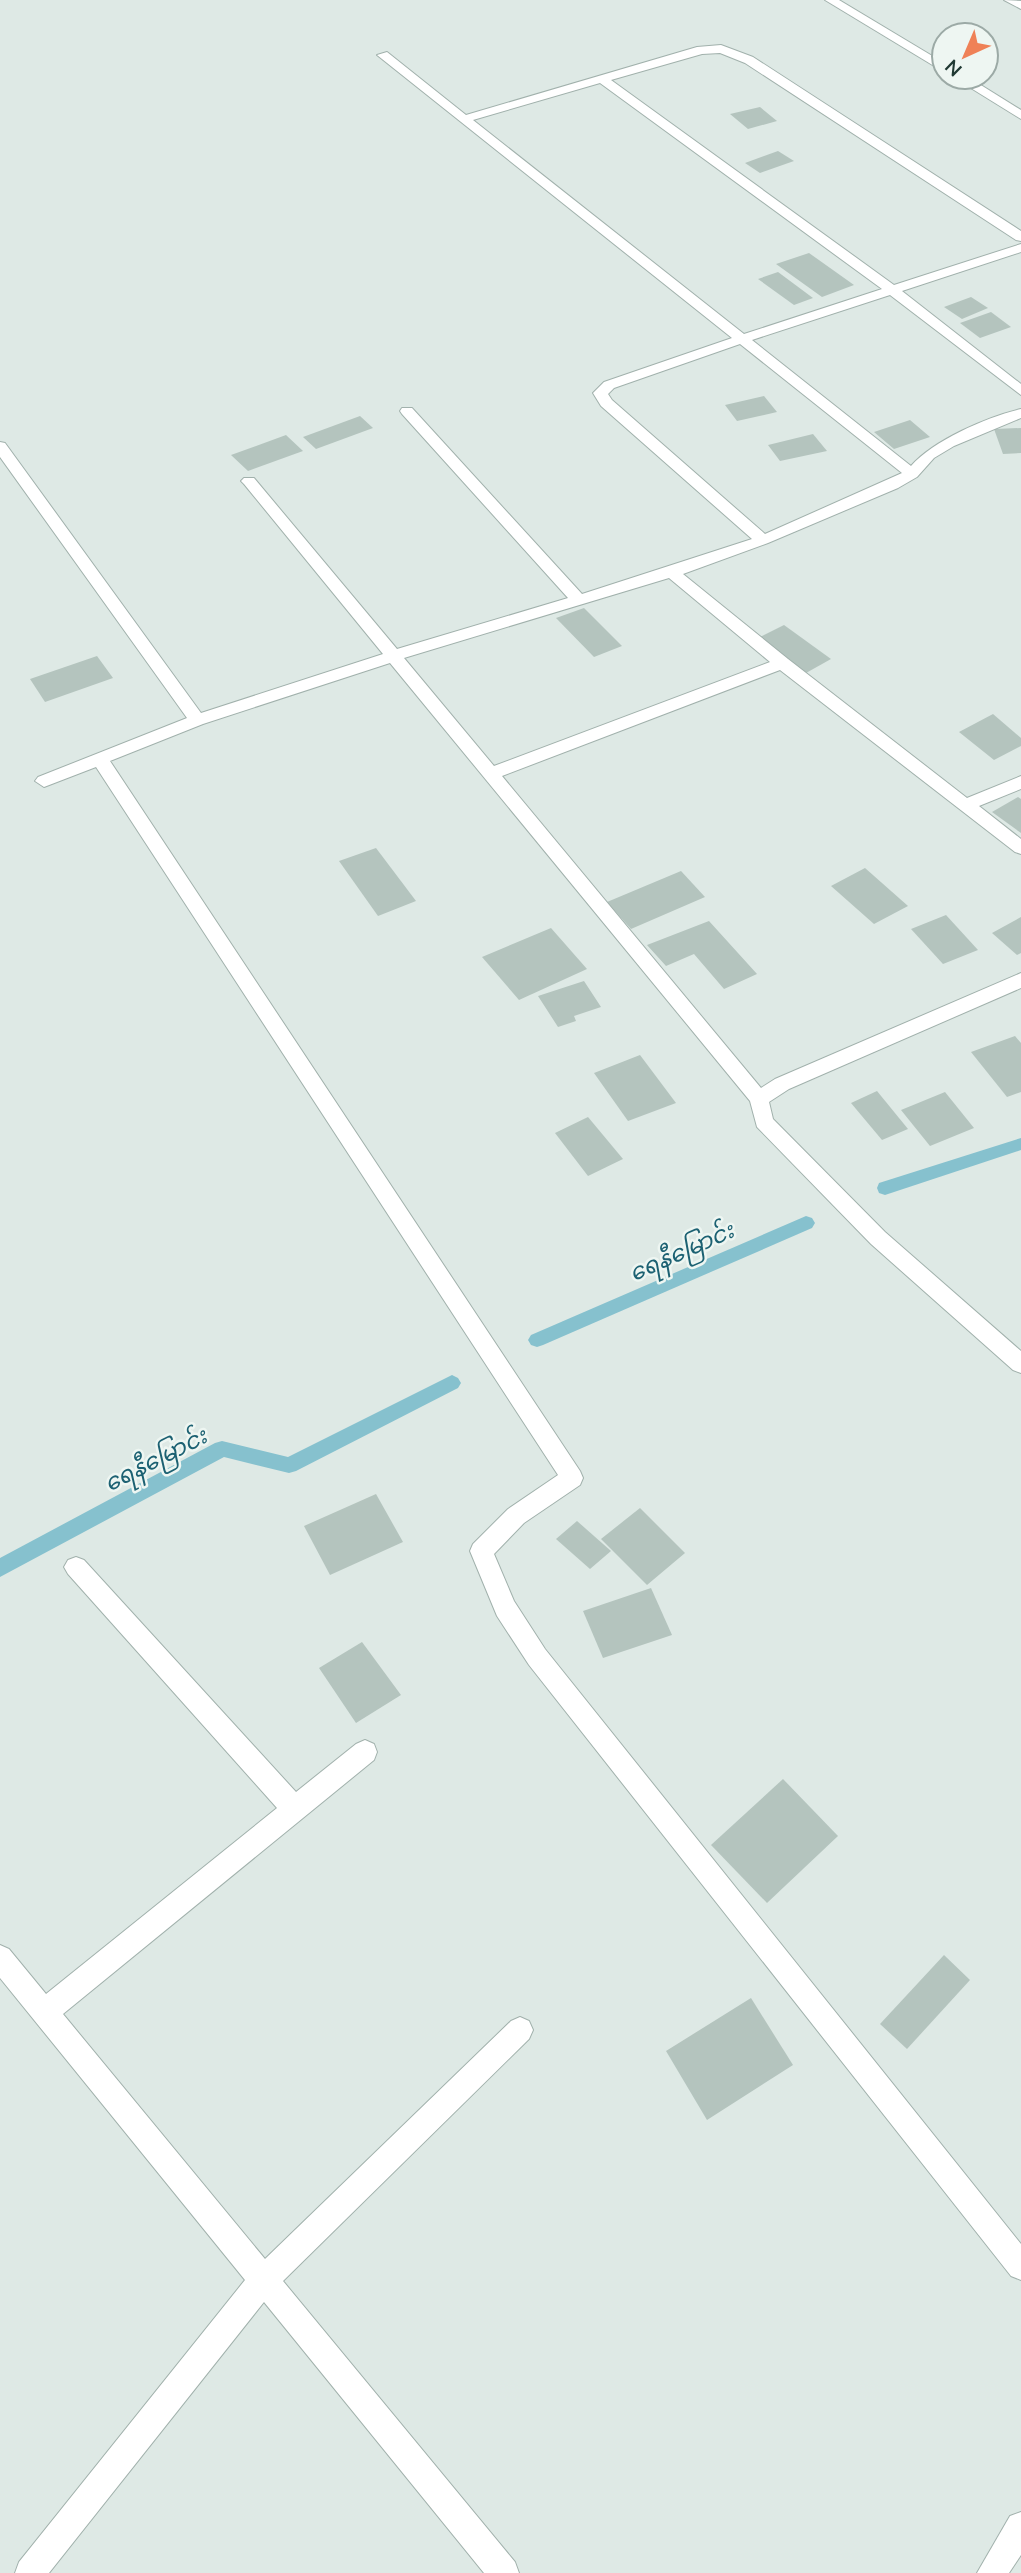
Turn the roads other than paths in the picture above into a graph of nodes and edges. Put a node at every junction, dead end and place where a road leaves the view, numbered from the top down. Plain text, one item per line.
1 (860, 0) edge
2 (1010, 0) edge
3 (835, 3) edge
4 (1021, 6) edge
5 (383, 55) dead end
6 (930, 60) edge
7 (601, 78) junction
8 (981, 91) edge
9 (1021, 115) edge
10 (464, 119) junction
11 (1021, 237) edge
12 (1021, 248) edge
13 (892, 290) junction
14 (742, 340) junction
15 (1021, 391) edge
16 (407, 411) dead end
17 (1021, 413) edge
18 (0, 446) edge
19 (912, 474) junction
20 (249, 481) dead end
21 (763, 540) junction
22 (672, 572) junction
23 (579, 600) junction
24 (393, 656) junction
25 (782, 663) junction
26 (197, 720) junction
27 (100, 760) junction
28 (490, 774) junction
29 (44, 780) dead end
30 (1021, 782) edge
31 (968, 804) junction
32 (1021, 848) edge
33 (1021, 980) edge
34 (759, 1099) junction
35 (1021, 1364) edge
36 (76, 1567) dead end
37 (365, 1752) dead end
38 (295, 1809) junction
39 (0, 1958) edge
40 (45, 2012) junction
41 (520, 2030) dead end
42 (1021, 2266) edge
43 (264, 2279) junction
44 (1021, 2527) edge
45 (30, 2573) edge
46 (504, 2573) edge
47 (992, 2573) edge

1 - 3 street
2 - 4 street
3 - 6 street
5 - 10 street
7 - 10 street
7 - 11 street
7 - 13 street
8 - 9 street
10 - 14 street
12 - 13 street
13 - 14 street
13 - 15 street
14 - 19 street
14 - 21 street
16 - 23 street
17 - 19 street
18 - 26 street
19 - 21 street
20 - 24 street
21 - 22 street
22 - 23 street
22 - 25 street
23 - 24 street
24 - 26 street
24 - 28 street
25 - 28 street
25 - 31 street
26 - 27 street
27 - 29 street
27 - 42 street
28 - 34 street
30 - 31 street
31 - 32 street
33 - 34 street
34 - 35 street
36 - 38 street
37 - 38 street
38 - 40 street
39 - 40 street
40 - 43 street
41 - 43 street
43 - 45 street
43 - 46 street
44 - 47 street

